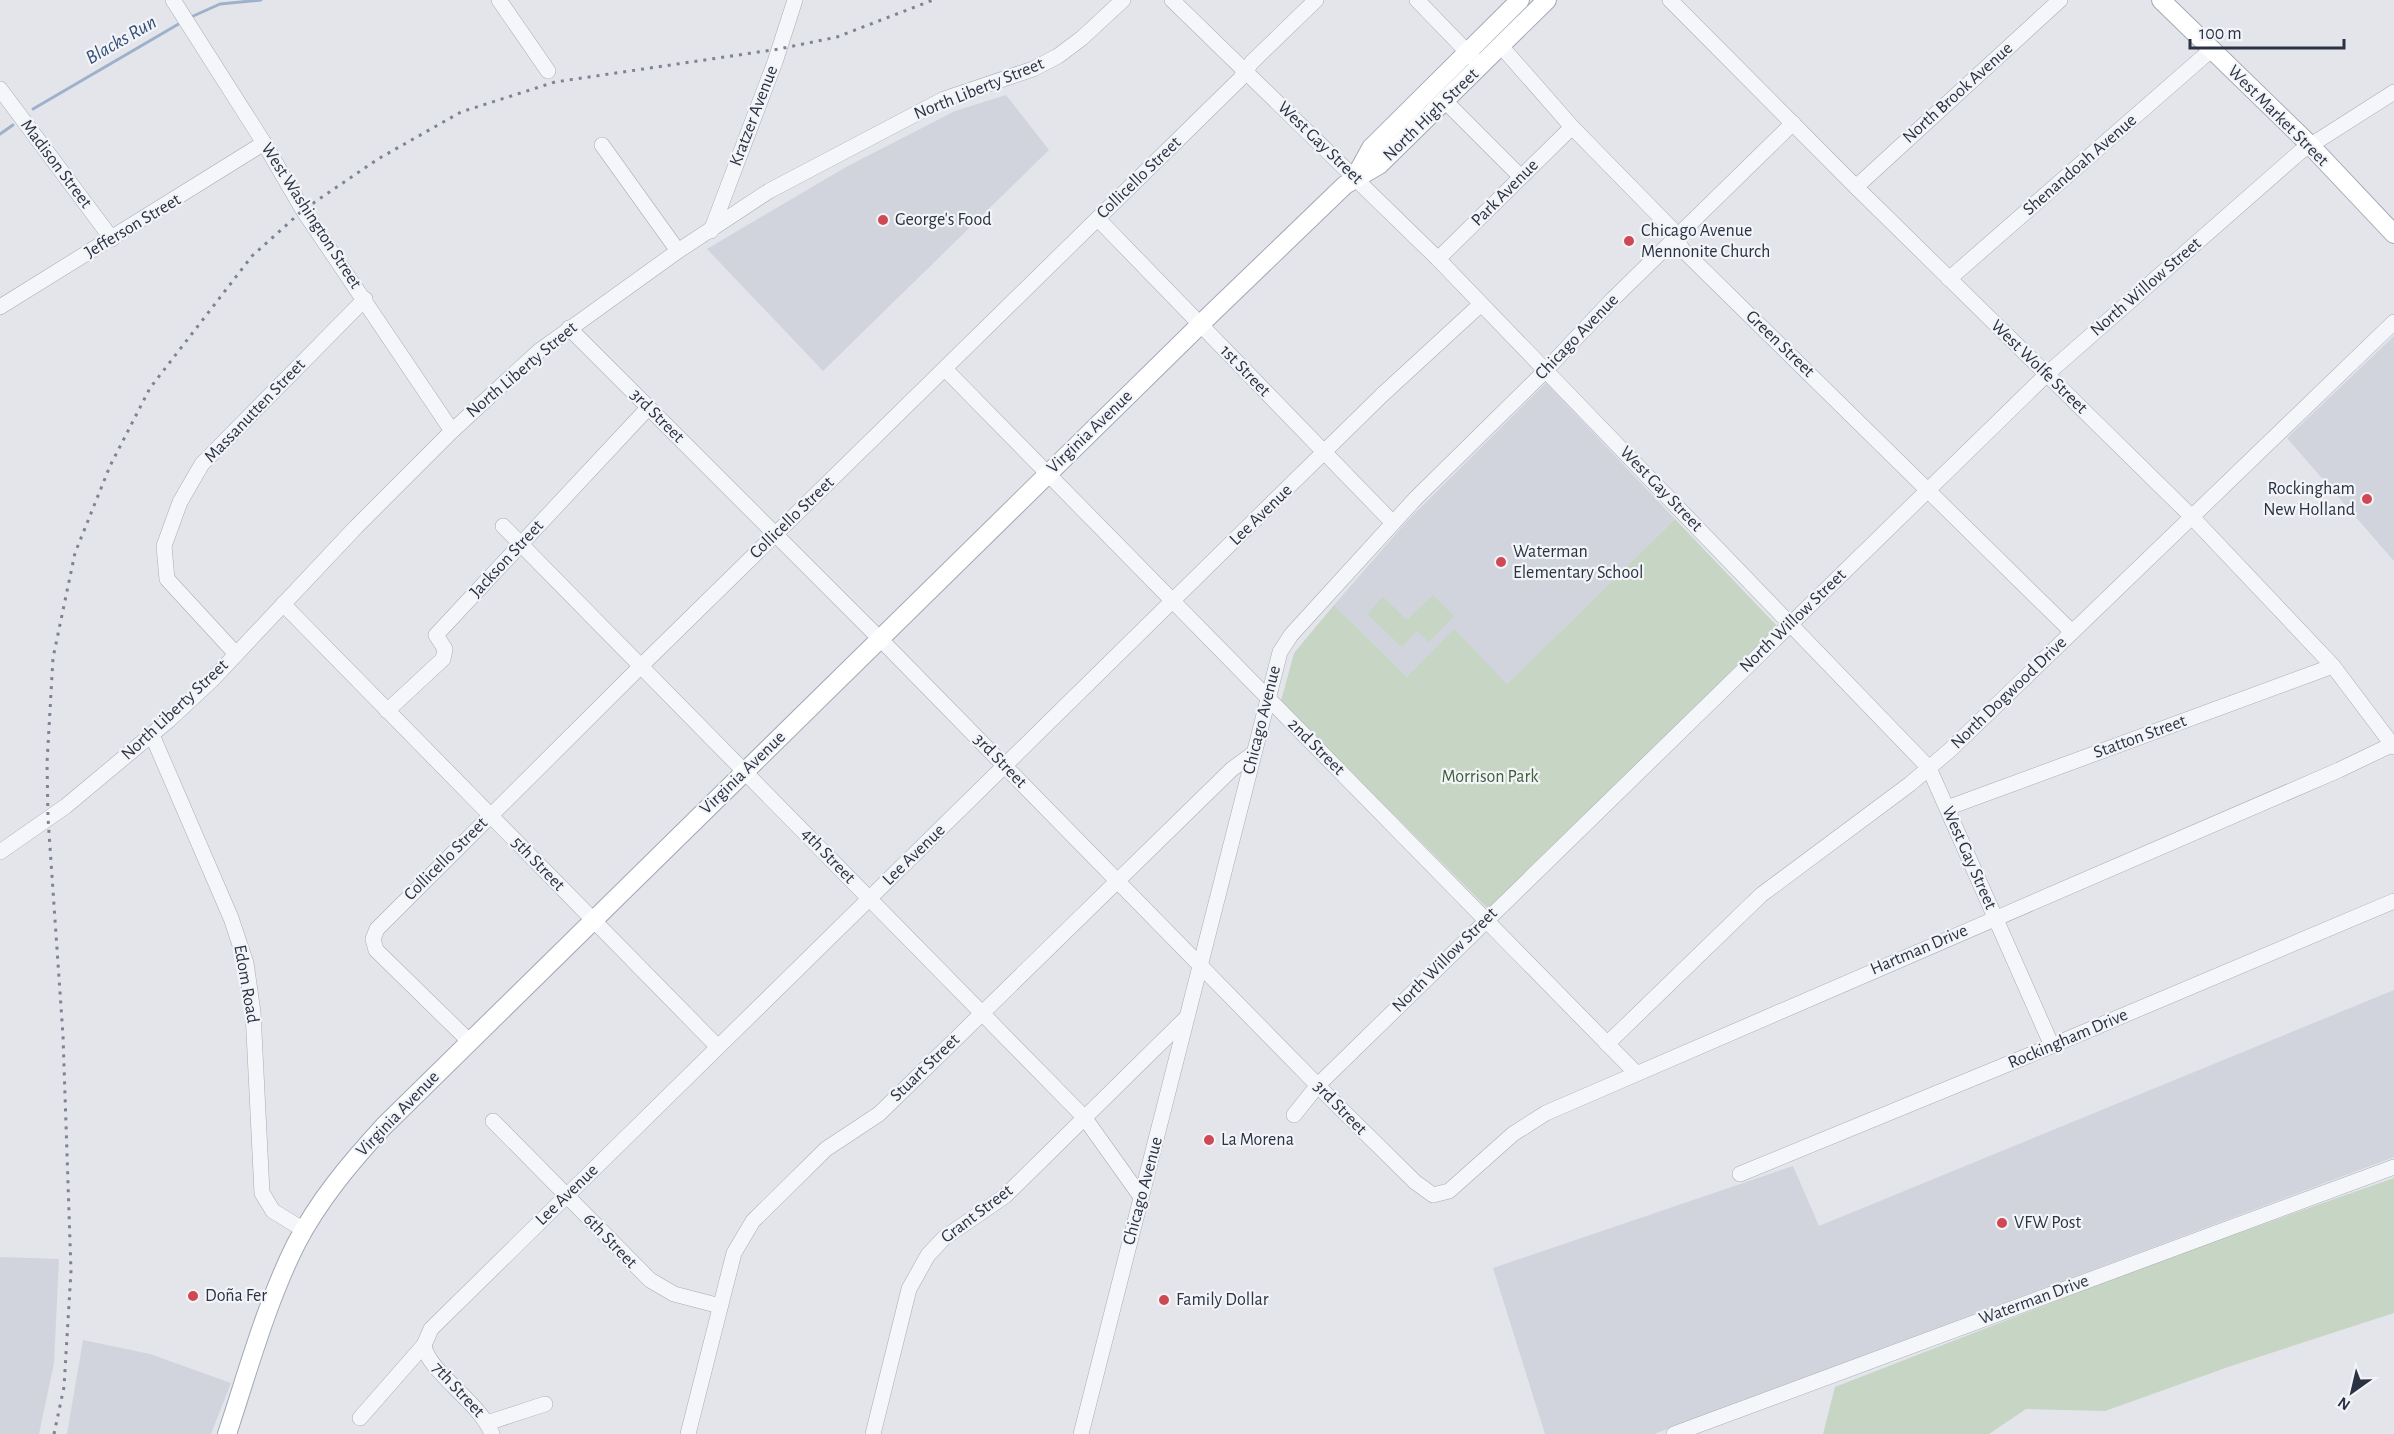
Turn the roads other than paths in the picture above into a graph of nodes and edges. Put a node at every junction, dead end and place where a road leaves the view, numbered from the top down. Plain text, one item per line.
1 (499, 0) edge
2 (795, 0) edge
3 (1123, 0) edge
4 (1172, 0) edge
5 (1316, 0) edge
6 (1417, 0) edge
7 (1520, 0) edge
8 (1547, 0) edge
9 (1670, 0) edge
10 (2060, 0) edge
11 (2161, 0) edge
12 (177, 6) edge
13 (1501, 46) junction
14 (2211, 51) junction
15 (1468, 52) junction
16 (1481, 66) junction
17 (548, 71) dead end
18 (1247, 72) junction
19 (0, 89) edge
20 (2394, 92) edge
21 (1445, 101) junction
22 (1793, 123) junction
23 (1572, 127) junction
24 (264, 143) junction
25 (602, 145) dead end
26 (2310, 145) junction
27 (1355, 177) junction
28 (1521, 177) junction
29 (1856, 187) junction
30 (1098, 219) junction
31 (711, 231) junction
32 (2394, 234) edge
33 (1676, 237) junction
34 (112, 238) junction
35 (678, 251) junction
36 (1438, 259) junction
37 (1949, 279) junction
38 (365, 299) junction
39 (1482, 304) junction
40 (0, 308) edge
41 (2394, 322) edge
42 (1200, 324) junction
43 (569, 328) junction
44 (945, 369) junction
45 (1546, 370) junction
46 (2046, 374) junction
47 (648, 408) junction
48 (452, 431) junction
49 (1325, 453) junction
50 (1048, 473) junction
51 (1927, 488) junction
52 (2192, 517) junction
53 (1393, 523) junction
54 (503, 526) dead end
55 (776, 534) junction
56 (520, 545) junction
57 (1173, 600) junction
58 (283, 604) junction
59 (1790, 623) junction
60 (2072, 632) junction
61 (880, 639) junction
62 (236, 654) junction
63 (641, 666) junction
64 (2333, 666) junction
65 (1267, 699) junction
66 (387, 711) junction
67 (152, 735) junction
68 (2393, 746) edge
69 (1254, 753) junction
70 (1004, 766) junction
71 (1929, 768) junction
72 (745, 771) junction
73 (1947, 808) junction
74 (490, 815) junction
75 (0, 852) edge
76 (1117, 881) junction
77 (870, 898) junction
78 (2394, 901) edge
79 (1995, 918) junction
80 (1487, 919) junction
81 (593, 920) junction
82 (1200, 966) junction
83 (982, 1013) junction
84 (1187, 1017) junction
85 (470, 1042) junction
86 (1607, 1044) junction
87 (2052, 1046) junction
88 (718, 1047) junction
89 (1636, 1073) junction
90 (1317, 1085) junction
91 (1294, 1115) dead end
92 (1084, 1117) junction
93 (493, 1121) dead end
94 (2394, 1167) edge
95 (1740, 1174) dead end
96 (1430, 1194) joint
97 (566, 1196) junction
98 (1141, 1197) junction
99 (304, 1230) junction
100 (720, 1306) junction
101 (424, 1345) junction
102 (545, 1404) dead end
103 (360, 1418) dead end
104 (490, 1428) edge
105 (227, 1434) edge
106 (688, 1434) edge
107 (873, 1434) edge
108 (1081, 1434) edge
109 (1674, 1434) edge

1 - 17 street
2 - 31 street, Kratzer Avenue
3 - 31 street, North Liberty Street
4 - 18 street, West Gay Street
5 - 18 street, Collicello Street
6 - 15 street
7 - 15 main road, North High Street
8 - 13 main road, North High Street
9 - 22 street, West Wolfe Street
10 - 29 street, North Brook Avenue
11 - 14 main road, West Market Street
12 - 24 street, West Washington Street
13 - 16 main road, North High Street
13 - 23 street, Green Street
14 - 26 main road, West Market Street
14 - 37 street, Shenandoah Avenue
15 - 16 street
15 - 27 main road, North High Street
16 - 21 main road, North High Street
18 - 27 street, West Gay Street
18 - 30 street, Collicello Street
19 - 34 street, Madison Street
20 - 26 street, North Willow Street
21 - 27 main road, North High Street
21 - 28 street
22 - 29 street, West Wolfe Street
22 - 33 street, Chicago Avenue
23 - 28 street, Park Avenue
23 - 33 street, Green Street
24 - 34 street, Jefferson Street
24 - 38 street, West Washington Street
25 - 35 street
26 - 32 main road, West Market Street
26 - 46 street, North Willow Street
27 - 36 street, West Gay Street
27 - 42 main road, Virginia Avenue
28 - 36 street, Park Avenue
29 - 37 street, West Wolfe Street
30 - 42 street, 1st Street
30 - 44 street, Collicello Street
31 - 35 street, North Liberty Street
33 - 45 street, Chicago Avenue
33 - 51 street, Green Street
34 - 40 street, Jefferson Street
35 - 43 street, North Liberty Street
36 - 39 street, West Gay Street
37 - 46 street, West Wolfe Street
38 - 48 street, West Washington Street
38 - 62 street, Massanutten Street
39 - 45 street, West Gay Street
39 - 49 street, Lee Avenue
41 - 52 street, North Dogwood Drive
42 - 49 street, 1st Street
42 - 50 main road, Virginia Avenue
43 - 47 street, 3rd Street
43 - 48 street, North Liberty Street
44 - 50 street, 2nd Street
44 - 55 street, Collicello Street
45 - 53 street, Chicago Avenue
45 - 59 street, West Gay Street
46 - 51 street, North Willow Street
46 - 52 street, West Wolfe Street
47 - 55 street, 3rd Street
47 - 56 street, Jackson Street
48 - 58 street, North Liberty Street
49 - 53 street, 1st Street
49 - 57 street, Lee Avenue
50 - 57 street, 2nd Street
50 - 61 main road, Virginia Avenue
51 - 59 street, North Willow Street
51 - 60 street, Green Street
52 - 60 street, North Dogwood Drive
52 - 64 street, West Wolfe Street
53 - 65 street, Chicago Avenue
54 - 56 street, 4th Street
55 - 61 street, 3rd Street
55 - 63 street, Collicello Street
56 - 63 street, 4th Street
56 - 66 street, Jackson Street
57 - 65 street, 2nd Street
57 - 70 street, Lee Avenue
58 - 62 street, North Liberty Street
58 - 66 street, 5th Street
59 - 71 street, West Gay Street
59 - 80 street, North Willow Street
60 - 71 street, North Dogwood Drive
61 - 70 street, 3rd Street
61 - 72 main road, Virginia Avenue
62 - 67 street, North Liberty Street
63 - 72 street, 4th Street
63 - 74 street, Collicello Street
64 - 68 street, West Wolfe Street
64 - 73 street, Statton Street
65 - 69 street, Chicago Avenue
65 - 80 street, 2nd Street
66 - 74 street, 5th Street
67 - 75 street, North Liberty Street
67 - 99 street, Edom Road
68 - 79 street, Hartman Drive
69 - 76 street, Stuart Street
69 - 82 street, Chicago Avenue
70 - 76 street, 3rd Street
70 - 77 street, Lee Avenue
71 - 73 street, West Gay Street
71 - 86 street, North Dogwood Drive
72 - 77 street, 4th Street
72 - 81 main road, Virginia Avenue
73 - 79 street, West Gay Street
74 - 81 street, 5th Street
74 - 85 street, Collicello Street
76 - 82 street, 3rd Street
76 - 83 street, Stuart Street
77 - 83 street, 4th Street
77 - 88 street, Lee Avenue
78 - 87 street, Rockingham Drive
79 - 87 street, West Gay Street
79 - 89 street, Hartman Drive
80 - 86 street, 2nd Street
80 - 90 street, North Willow Street
81 - 85 main road, Virginia Avenue
81 - 88 street, 5th Street
82 - 84 street, Chicago Avenue
82 - 90 street, 3rd Street
83 - 92 street, 4th Street
83 - 100 street, Stuart Street
84 - 92 street, Grant Street
84 - 98 street, Chicago Avenue
85 - 99 main road, Virginia Avenue
86 - 89 street, 2nd Street
87 - 95 street, Rockingham Drive
88 - 97 street, Lee Avenue
89 - 96 street, Hartman Drive
90 - 91 street, North Willow Street
90 - 96 street, 3rd Street
92 - 98 street, 4th Street
92 - 107 street, Grant Street
93 - 97 street, 6th Street
94 - 109 street, Waterman Drive
97 - 100 street, 6th Street
97 - 101 street, Lee Avenue
98 - 108 street, Chicago Avenue
99 - 105 main road, Virginia Avenue
100 - 106 street, Stuart Street
101 - 103 street, Lee Avenue
101 - 104 street, 7th Street
102 - 104 street

